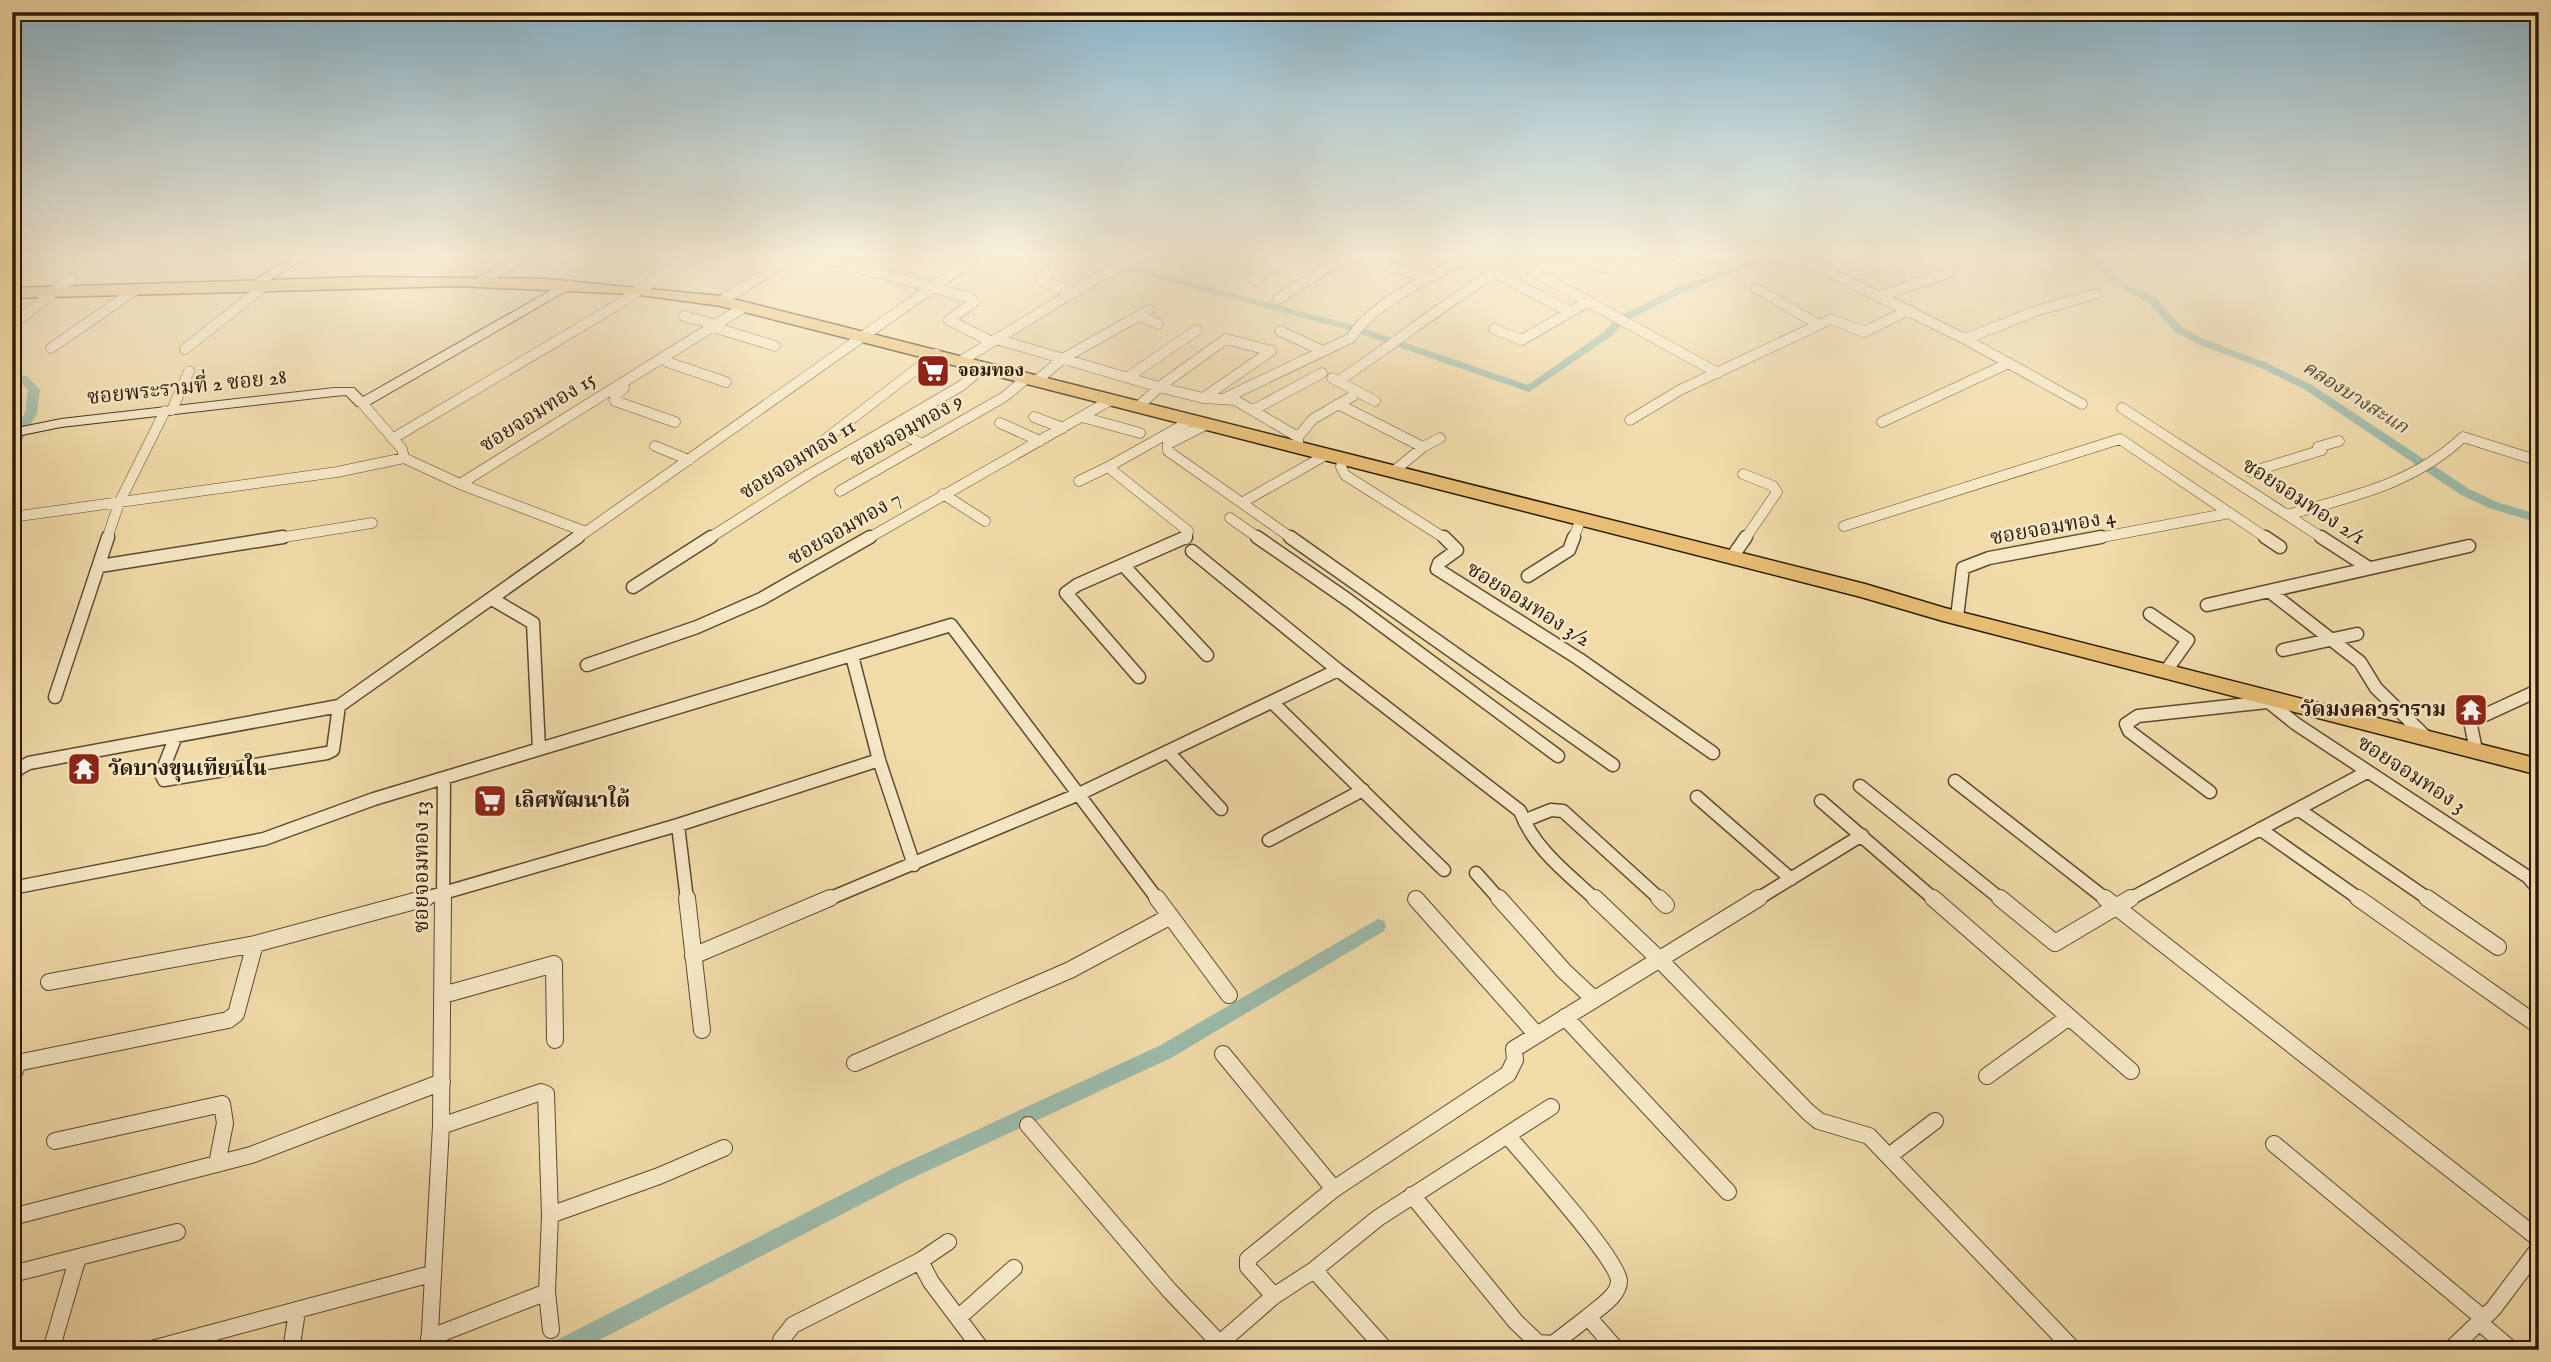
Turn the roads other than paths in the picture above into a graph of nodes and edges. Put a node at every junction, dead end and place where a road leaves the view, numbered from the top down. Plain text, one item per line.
1 (92, 320) edge
2 (220, 320) edge
3 (507, 320) edge
4 (593, 320) edge
5 (695, 320) edge
6 (727, 320) edge
7 (794, 320) edge
8 (888, 320) edge
9 (950, 320) edge
10 (1031, 320) edge
11 (1036, 320) edge
12 (1133, 320) edge
13 (1147, 320) edge
14 (1371, 320) edge
15 (1421, 320) edge
16 (1556, 320) edge
17 (1623, 320) edge
18 (1810, 320) edge
19 (1833, 320) edge
20 (1835, 320) edge
21 (1889, 320) edge
22 (1927, 320) edge
23 (2014, 320) edge
24 (1158, 324) dead end
25 (1819, 325) junction
26 (717, 327) junction
27 (1494, 329) dead end
28 (1197, 330) dead end
29 (1280, 331) dead end
30 (863, 337) junction
31 (1965, 339) junction
32 (997, 341) junction
33 (775, 346) dead end
34 (51, 348) dead end
35 (186, 349) dead end
36 (1321, 350) junction
37 (936, 354) junction
38 (1065, 358) junction
39 (667, 362) junction
40 (972, 363) junction
41 (2009, 363) junction
42 (189, 371) dead end
43 (1718, 373) junction
44 (1128, 377) junction
45 (1031, 380) junction
46 (726, 382) dead end
47 (1338, 382) junction
48 (1159, 387) junction
49 (1353, 396) dead end
50 (1203, 398) junction
51 (1111, 400) junction
52 (1222, 400) junction
53 (1375, 401) dead end
54 (362, 403) junction
55 (1338, 404) junction
56 (2082, 404) dead end
57 (1138, 407) junction
58 (2122, 408) dead end
59 (1253, 410) junction
60 (168, 411) junction
61 (1034, 417) dead end
62 (1082, 417) junction
63 (1630, 420) dead end
64 (675, 422) dead end
65 (1199, 422) junction
66 (1882, 422) dead end
67 (1000, 423) dead end
68 (1063, 428) junction
69 (12, 433) edge
70 (1140, 433) dead end
71 (903, 434) dead end
72 (1440, 438) dead end
73 (392, 439) junction
74 (823, 441) dead end
75 (1040, 441) junction
76 (2339, 441) dead end
77 (1298, 442) junction
78 (922, 444) junction
79 (655, 446) dead end
80 (1423, 447) junction
81 (1334, 457) junction
82 (404, 458) junction
83 (689, 460) junction
84 (2539, 461) edge
85 (1108, 467) junction
86 (1393, 472) junction
87 (2251, 472) dead end
88 (1744, 474) dead end
89 (1079, 481) dead end
90 (460, 484) junction
91 (840, 491) dead end
92 (943, 494) junction
93 (1243, 502) junction
94 (119, 503) junction
95 (2230, 513) junction
96 (2287, 515) junction
97 (12, 517) edge
98 (1230, 518) dead end
99 (1581, 519) junction
100 (985, 521) dead end
101 (372, 523) dead end
102 (1844, 526) dead end
103 (586, 532) junction
104 (2469, 546) dead end
105 (2280, 547) dead end
106 (1192, 551) dead end
107 (1732, 557) junction
108 (100, 566) junction
109 (1124, 566) junction
110 (2369, 568) junction
111 (1528, 576) dead end
112 (633, 587) dead end
113 (1365, 589) junction
114 (2269, 591) junction
115 (492, 600) junction
116 (1348, 600) junction
117 (2207, 605) dead end
118 (2150, 614) dead end
119 (1957, 617) junction
120 (2357, 634) dead end
121 (2331, 641) junction
122 (2283, 650) dead end
123 (1207, 655) dead end
124 (852, 656) junction
125 (587, 666) dead end
126 (1338, 670) junction
127 (2166, 671) junction
128 (1139, 677) dead end
129 (2539, 690) edge
130 (55, 697) dead end
131 (2263, 698) junction
132 (1272, 702) junction
133 (339, 706) junction
134 (176, 736) junction
135 (2427, 738) junction
136 (539, 749) junction
137 (2476, 750) junction
138 (1168, 752) junction
139 (1713, 753) dead end
140 (1558, 756) dead end
141 (879, 760) junction
142 (1613, 765) dead end
143 (2539, 767) edge
144 (2367, 772) junction
145 (444, 778) junction
146 (12, 779) edge
147 (1955, 781) dead end
148 (1860, 786) dead end
149 (1363, 790) junction
150 (2210, 792) dead end
151 (1079, 794) junction
152 (1696, 797) dead end
153 (1821, 801) dead end
154 (1221, 809) dead end
155 (2298, 809) junction
156 (1526, 820) junction
157 (678, 825) junction
158 (2260, 829) junction
159 (1862, 835) junction
160 (1269, 840) dead end
161 (914, 865) junction
162 (1444, 870) dead end
163 (1476, 873) dead end
164 (1791, 878) junction
165 (12, 888) edge
166 (2539, 890) edge
167 (442, 894) junction
168 (1416, 899) dead end
169 (1666, 905) dead end
170 (2113, 908) junction
171 (1169, 917) junction
172 (255, 944) junction
173 (2498, 947) dead end
174 (693, 956) junction
175 (1658, 958) junction
176 (49, 982) dead end
177 (443, 995) junction
178 (1229, 995) dead end
179 (1594, 999) junction
180 (1565, 1017) junction
181 (2069, 1017) junction
182 (2539, 1026) edge
183 (702, 1030) dead end
184 (1538, 1035) junction
185 (555, 1040) dead end
186 (1223, 1054) dead end
187 (855, 1063) dead end
188 (14, 1068) edge
189 (2131, 1071) dead end
190 (1987, 1076) dead end
191 (442, 1082) junction
192 (1551, 1107) dead end
193 (1935, 1121) dead end
194 (1028, 1125) dead end
195 (441, 1126) junction
196 (1508, 1136) junction
197 (55, 1141) dead end
198 (2274, 1144) dead end
199 (724, 1148) dead end
200 (1889, 1156) junction
201 (217, 1164) junction
202 (1334, 1189) junction
203 (1728, 1192) dead end
204 (1412, 1195) junction
205 (550, 1215) junction
206 (12, 1217) edge
207 (177, 1233) dead end
208 (2539, 1239) edge
209 (948, 1242) dead end
210 (2539, 1248) edge
211 (78, 1257) junction
212 (920, 1261) junction
213 (1014, 1268) dead end
214 (1314, 1270) junction
215 (12, 1274) edge
216 (431, 1274) junction
217 (547, 1292) junction
218 (1274, 1296) junction
219 (297, 1312) junction
220 (1588, 1317) junction
221 (958, 1318) junction
222 (2481, 1320) junction
223 (551, 1330) dead end
224 (429, 1344) edge
225 (1220, 1347) edge
226 (51, 1350) edge
227 (148, 1350) edge
228 (291, 1350) edge
229 (782, 1350) edge
230 (982, 1350) edge
231 (1386, 1350) edge
232 (1617, 1350) edge
233 (2074, 1350) edge
234 (2449, 1350) edge
235 (2512, 1350) edge

1 - 34 street
2 - 35 street
3 - 54 street
4 - 73 street
5 - 26 street
6 - 26 street, ซอยจอมทอง 15
7 - 30 main road
8 - 30 street
9 - 32 street
10 - 32 street
11 - 32 street
12 - 38 street, ซอยจอมทอง 9
13 - 24 street
14 - 36 street
15 - 47 street
16 - 27 street
17 - 43 street
18 - 25 street
19 - 25 street
20 - 21 street
22 - 31 street
23 - 31 street
25 - 43 street
26 - 33 street
26 - 39 street
26 - 90 street, ซอยจอมทอง 15
28 - 44 street
29 - 36 street
30 - 37 main road
30 - 83 street
31 - 41 street
32 - 38 street
32 - 40 street, ซอยจอมทอง 11
36 - 52 street
37 - 40 main road
37 - 74 street
38 - 44 street
38 - 45 street, ซอยจอมทอง 9
39 - 46 street
39 - 64 street
40 - 45 main road
40 - 112 street, ซอยจอมทอง 11
41 - 56 street
41 - 66 street
42 - 60 street
43 - 63 street
44 - 48 street
45 - 51 main road
45 - 78 street, ซอยจอมทอง 9
47 - 53 street
47 - 59 street
48 - 50 street
48 - 50 street
48 - 57 street
49 - 55 street
50 - 52 street
51 - 57 main road
51 - 62 street, ซอยจอมทอง 7
52 - 59 street
54 - 60 street, ซอยพระรามที่ 2 ซอย 28
54 - 73 street
55 - 77 street
55 - 80 street
57 - 65 main road
58 - 96 street, ซอยจอมทอง 2/1
59 - 77 street
60 - 69 street, ซอยพระรามที่ 2 ซอย 28
60 - 94 street
61 - 68 street
62 - 68 street, ซอยจอมทอง 7
62 - 70 street
65 - 77 main road
65 - 85 street
65 - 93 street
67 - 75 street
68 - 75 street, ซอยจอมทอง 7
71 - 78 street
72 - 80 street
73 - 82 street
75 - 92 street, ซอยจอมทอง 7
76 - 87 street
77 - 81 main road
78 - 91 street, ซอยจอมทอง 9
79 - 83 street
80 - 86 street
81 - 86 main road
81 - 93 street
81 - 139 street, ซอยจอมทอง 3/2
82 - 90 street
82 - 94 street
83 - 103 street
84 - 96 street
85 - 89 street
85 - 109 street
86 - 99 main road
88 - 107 street
90 - 103 street
92 - 100 street
92 - 125 street, ซอยจอมทอง 7
93 - 113 street
94 - 97 street
94 - 108 street
95 - 102 street
95 - 105 street
95 - 119 street, ซอยจอมทอง 4
96 - 110 street, ซอยจอมทอง 2/1
98 - 116 street
99 - 107 main road
99 - 111 street
101 - 108 street
103 - 115 street
104 - 110 street
106 - 126 street
107 - 119 main road
108 - 130 street
109 - 123 street
109 - 128 street
110 - 114 street, ซอยจอมทอง 2/1
113 - 116 street
113 - 142 street
114 - 117 street, ซอยจอมทอง 2/1
114 - 121 street
115 - 133 street
115 - 136 street
116 - 140 street
118 - 127 street
119 - 127 main road
120 - 121 street
121 - 122 street
121 - 135 street
124 - 136 street, ซอยจอมทอง 13
124 - 141 street
124 - 151 street, ซอยจอมทอง 13
126 - 132 street
126 - 156 street
127 - 131 main road
129 - 137 street
131 - 135 main road
131 - 144 street, ซอยจอมทอง 3
131 - 150 street
132 - 138 street
132 - 149 street
133 - 134 street
133 - 134 street
134 - 146 street
135 - 137 main road
136 - 145 street, ซอยจอมทอง 13
137 - 143 main road
138 - 151 street
138 - 154 street
141 - 157 street
141 - 161 street
144 - 155 street
144 - 166 street, ซอยจอมทอง 3
145 - 165 street
145 - 167 street, ซอยจอมทอง 13
147 - 170 street
148 - 170 street
149 - 160 street
149 - 162 street
151 - 161 street
151 - 171 street
152 - 164 street
153 - 159 street
155 - 158 street
155 - 173 street
156 - 169 street
156 - 175 street
157 - 167 street
157 - 174 street
158 - 170 street
158 - 182 street
159 - 164 street
159 - 181 street
161 - 174 street
163 - 179 street
164 - 175 street
167 - 172 street
167 - 177 street, ซอยจอมทอง 13
168 - 184 street
170 - 208 street
171 - 178 street
171 - 187 street
172 - 176 street
172 - 188 street
174 - 183 street
175 - 179 street
175 - 200 street
177 - 185 street
177 - 191 street, ซอยจอมทอง 13
179 - 180 street
180 - 184 street
180 - 203 street
181 - 189 street
181 - 190 street
184 - 202 street
186 - 202 street
191 - 195 street, ซอยจอมทอง 13
191 - 201 street
192 - 196 street
193 - 200 street
194 - 225 street
195 - 205 street
195 - 216 street, ซอยจอมทอง 13
196 - 204 street
196 - 220 street
197 - 201 street
198 - 222 street
199 - 205 street
200 - 233 street
201 - 206 street
202 - 218 street
204 - 214 street
204 - 220 street
205 - 217 street
207 - 211 street
209 - 212 street
210 - 222 street
211 - 215 street
211 - 226 street
212 - 221 street
212 - 229 street
213 - 221 street
214 - 218 street
214 - 231 street
216 - 219 street
216 - 224 street, ซอยจอมทอง 13
217 - 223 street
217 - 224 street
218 - 225 street
219 - 227 street
219 - 228 street
220 - 232 street
221 - 230 street
222 - 234 street
222 - 235 street

